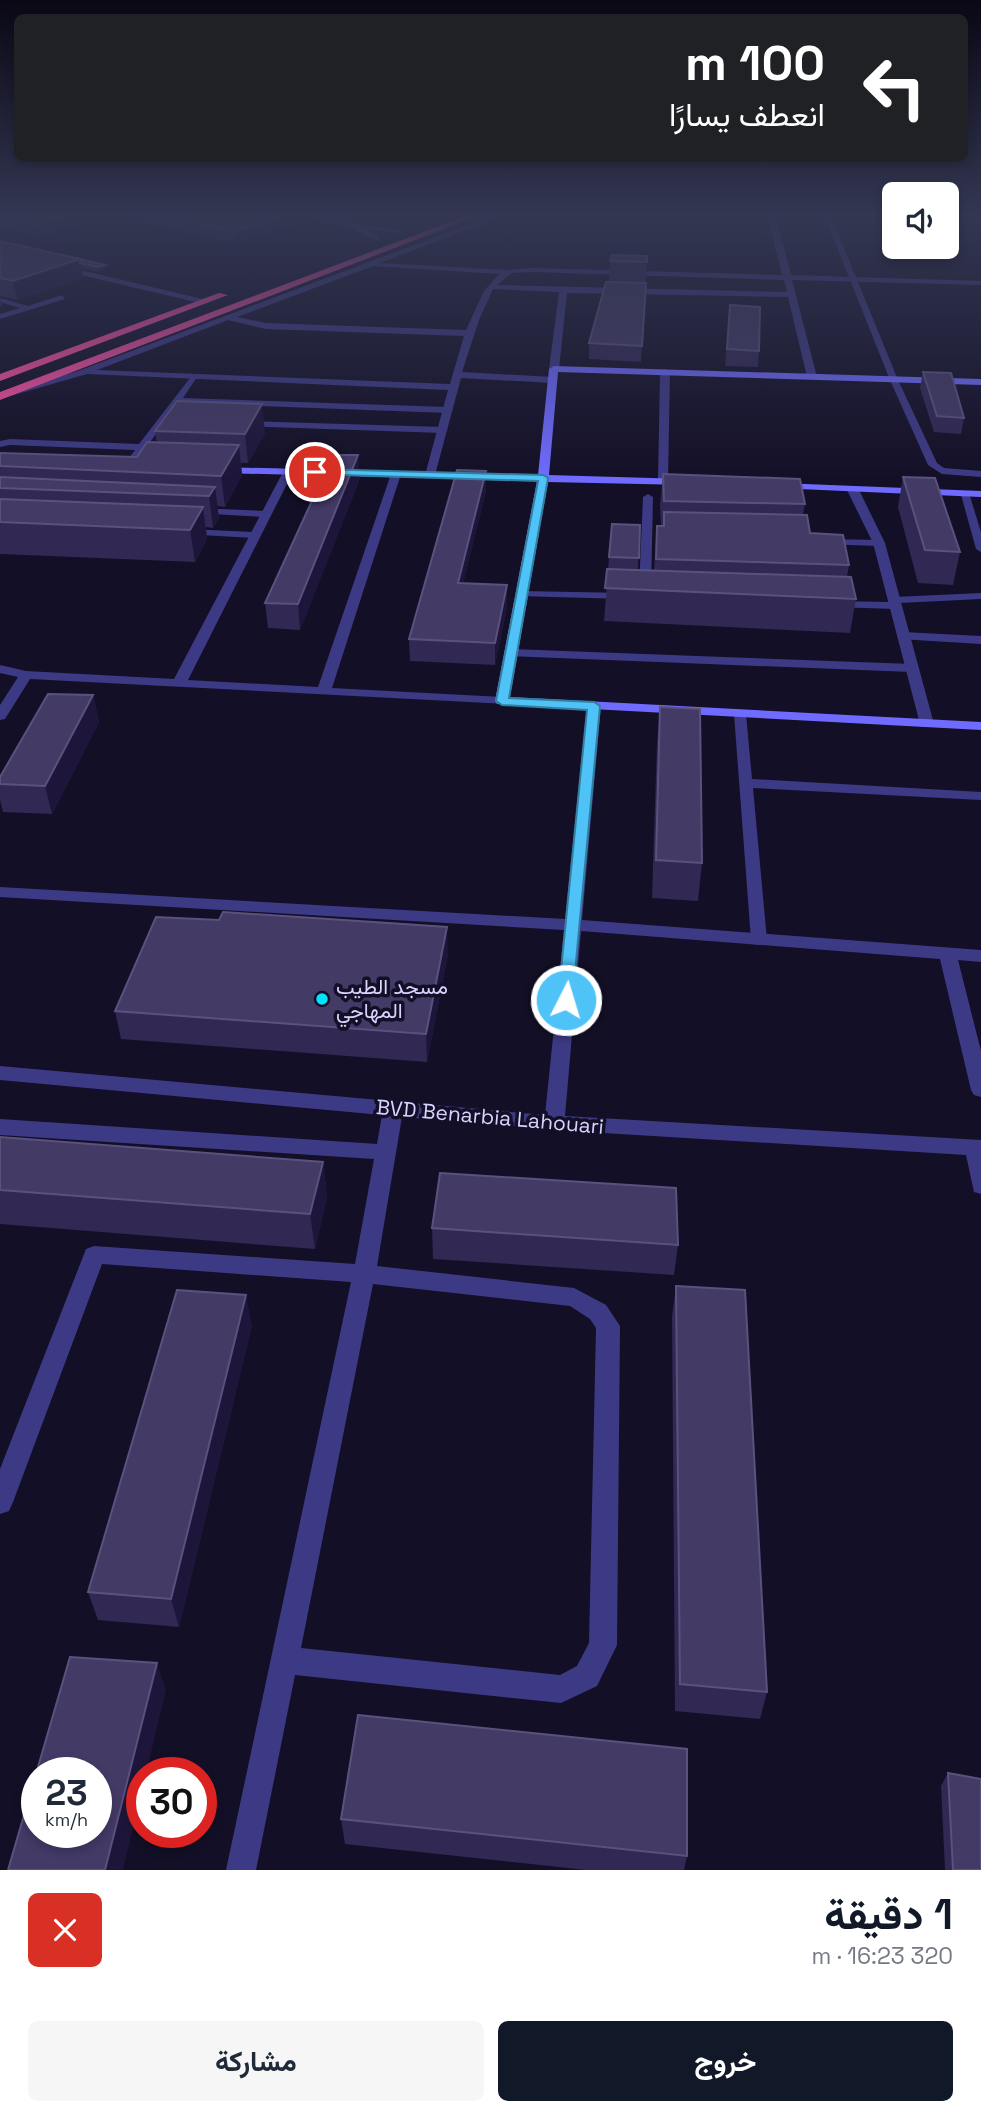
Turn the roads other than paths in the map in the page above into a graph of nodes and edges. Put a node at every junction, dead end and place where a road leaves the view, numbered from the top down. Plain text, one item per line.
1 (15, 304) edge
2 (40, 304) edge
3 (198, 304) edge
4 (241, 304) edge
5 (265, 304) edge
6 (484, 304) edge
7 (561, 304) edge
8 (794, 304) edge
9 (862, 304) edge
10 (28, 308) junction
11 (0, 317) edge
12 (229, 318) junction
13 (468, 333) junction
14 (81, 373) junction
15 (665, 373) junction
16 (554, 374) junction
17 (457, 375) junction
18 (193, 377) junction
19 (812, 377) junction
20 (0, 378) edge
21 (894, 380) junction
22 (981, 382) edge
23 (454, 387) junction
24 (0, 396) edge
25 (178, 400) junction
26 (448, 410) junction
27 (162, 422) junction
28 (176, 422) edge
29 (229, 424) edge
30 (443, 430) junction
31 (0, 444) edge
32 (142, 447) junction
33 (114, 466) edge
34 (127, 467) junction
35 (141, 467) edge
36 (207, 469) edge
37 (288, 472) junction
38 (396, 474) junction
39 (981, 474) edge
40 (430, 475) junction
41 (543, 478) junction
42 (663, 481) junction
43 (704, 483) edge
44 (772, 486) edge
45 (853, 490) junction
46 (964, 493) junction
47 (981, 494) edge
48 (648, 497) dead end
49 (183, 510) edge
50 (265, 514) junction
51 (173, 531) edge
52 (254, 535) junction
53 (647, 538) junction
54 (661, 538) edge
55 (811, 542) edge
56 (879, 543) junction
57 (981, 549) edge
58 (522, 594) junction
59 (981, 596) edge
60 (645, 597) junction
61 (659, 597) edge
62 (826, 603) edge
63 (895, 603) junction
64 (904, 636) junction
65 (981, 640) edge
66 (511, 653) junction
67 (912, 668) junction
68 (0, 669) edge
69 (26, 675) junction
70 (179, 683) junction
71 (324, 691) junction
72 (502, 701) junction
73 (594, 706) junction
74 (740, 714) junction
75 (0, 716) edge
76 (927, 724) junction
77 (981, 726) edge
78 (746, 783) junction
79 (981, 796) edge
80 (0, 892) edge
81 (573, 925) junction
82 (759, 940) junction
83 (947, 954) junction
84 (981, 956) edge
85 (0, 1073) edge
86 (981, 1090) edge
87 (393, 1109) junction
88 (555, 1123) junction
89 (0, 1127) edge
90 (978, 1148) edge
91 (385, 1152) junction
92 (981, 1186) edge
93 (364, 1274) junction
94 (0, 1502) edge
95 (284, 1660) junction
96 (241, 1870) edge

1 - 10 lane
2 - 10 lane
3 - 20 highway
4 - 24 highway
5 - 12 street
6 - 13 street
7 - 16 street
8 - 19 street
9 - 21 lane
10 - 11 lane
12 - 13 street
12 - 14 street
13 - 17 street
14 - 18 street
14 - 24 street
15 - 16 street
15 - 19 street
15 - 42 street
16 - 17 street
16 - 41 street
17 - 23 street
18 - 23 street
18 - 25 lane
19 - 21 street
21 - 22 street
21 - 39 lane
23 - 26 street
25 - 26 lane
25 - 27 lane
26 - 30 street
27 - 28 lane
27 - 32 lane
29 - 30 lane
30 - 40 street
31 - 32 lane
32 - 34 lane
33 - 34 street
34 - 35 street
36 - 37 street
37 - 38 street
37 - 50 street
38 - 40 street
38 - 71 street
40 - 41 street
41 - 42 street
41 - 58 street
42 - 43 street
44 - 45 street
45 - 46 street
45 - 56 street
46 - 47 street
46 - 57 lane
48 - 53 lane
49 - 50 lane
50 - 52 street
51 - 52 lane
52 - 70 street
53 - 54 lane
53 - 60 lane
55 - 56 lane
56 - 63 street
58 - 60 lane
58 - 66 street
59 - 63 lane
60 - 61 lane
62 - 63 lane
63 - 64 street
64 - 65 lane
64 - 67 street
66 - 67 lane
66 - 72 street
67 - 76 street
68 - 69 street
69 - 70 street
69 - 75 street
70 - 71 street
71 - 72 street
72 - 73 street
73 - 74 street
73 - 81 street
74 - 76 street
74 - 78 lane
76 - 77 street
78 - 79 lane
78 - 82 lane
80 - 81 street
81 - 82 street
81 - 88 street
82 - 83 street
83 - 84 street
83 - 86 street
85 - 87 street, BVD Benarbia Lahouari
87 - 88 street, BVD Benarbia Lahouari
87 - 91 street
88 - 90 street, BVD Benarbia Lahouari
89 - 91 street
90 - 92 street
91 - 93 street
93 - 94 street
93 - 95 street
93 - 95 street
95 - 96 street

